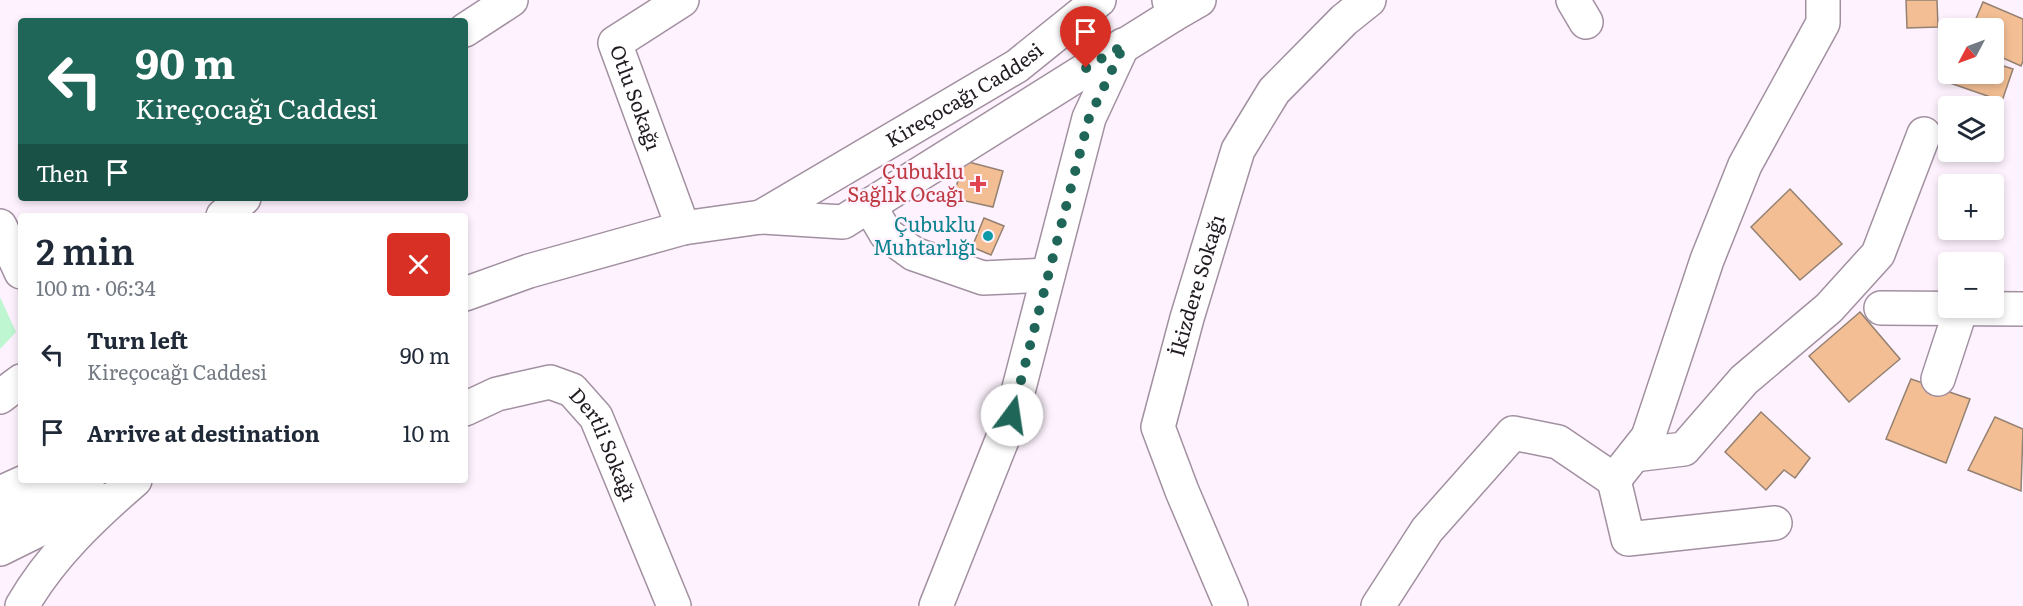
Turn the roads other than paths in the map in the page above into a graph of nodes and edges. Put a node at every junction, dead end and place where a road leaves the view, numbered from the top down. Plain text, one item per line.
1 (510, 0) edge
2 (682, 0) edge
3 (1099, 0) edge
4 (1369, 0) edge
5 (1823, 0) edge
6 (1180, 5) edge
7 (468, 28) edge
8 (1124, 45) junction
9 (1924, 134) dead end
10 (240, 201) edge
11 (869, 205) junction
12 (226, 213) edge
13 (761, 217) junction
14 (0, 226) edge
15 (683, 228) junction
16 (18, 265) edge
17 (1048, 275) junction
18 (468, 293) edge
19 (1881, 308) dead end
20 (1938, 309) edge
21 (2004, 309) edge
22 (2023, 309) edge
23 (1958, 318) edge
24 (1938, 379) dead end
25 (18, 383) edge
26 (0, 397) edge
27 (468, 408) edge
28 (1634, 455) junction
29 (1614, 480) junction
30 (22, 483) edge
31 (77, 483) edge
32 (120, 483) edge
33 (132, 483) edge
34 (0, 493) edge
35 (1775, 523) dead end
36 (0, 524) edge
37 (0, 549) edge
38 (22, 606) edge
39 (674, 606) edge
40 (936, 606) edge
41 (1231, 606) edge
42 (1378, 606) edge

1 - 7 street
2 - 15 street, Otlu Sokağı
3 - 13 street, Kireçocağı Caddesi
4 - 41 street, İkizdere Sokağı
5 - 28 street
6 - 8 street, Kireçocağı Caddesi
8 - 11 street, Kireçocağı Caddesi
8 - 17 street
9 - 28 street
10 - 12 street
11 - 13 street, Kireçocağı Caddesi
11 - 17 street
13 - 15 street, Kireçocağı Caddesi
14 - 16 street
15 - 18 street, Kireçocağı Caddesi
17 - 40 street
19 - 20 street
21 - 22 street
23 - 24 street
25 - 26 street
27 - 39 street, Dertli Sokağı
28 - 29 street
29 - 35 street
29 - 42 street
30 - 34 street
31 - 36 street
32 - 37 street
33 - 38 street

